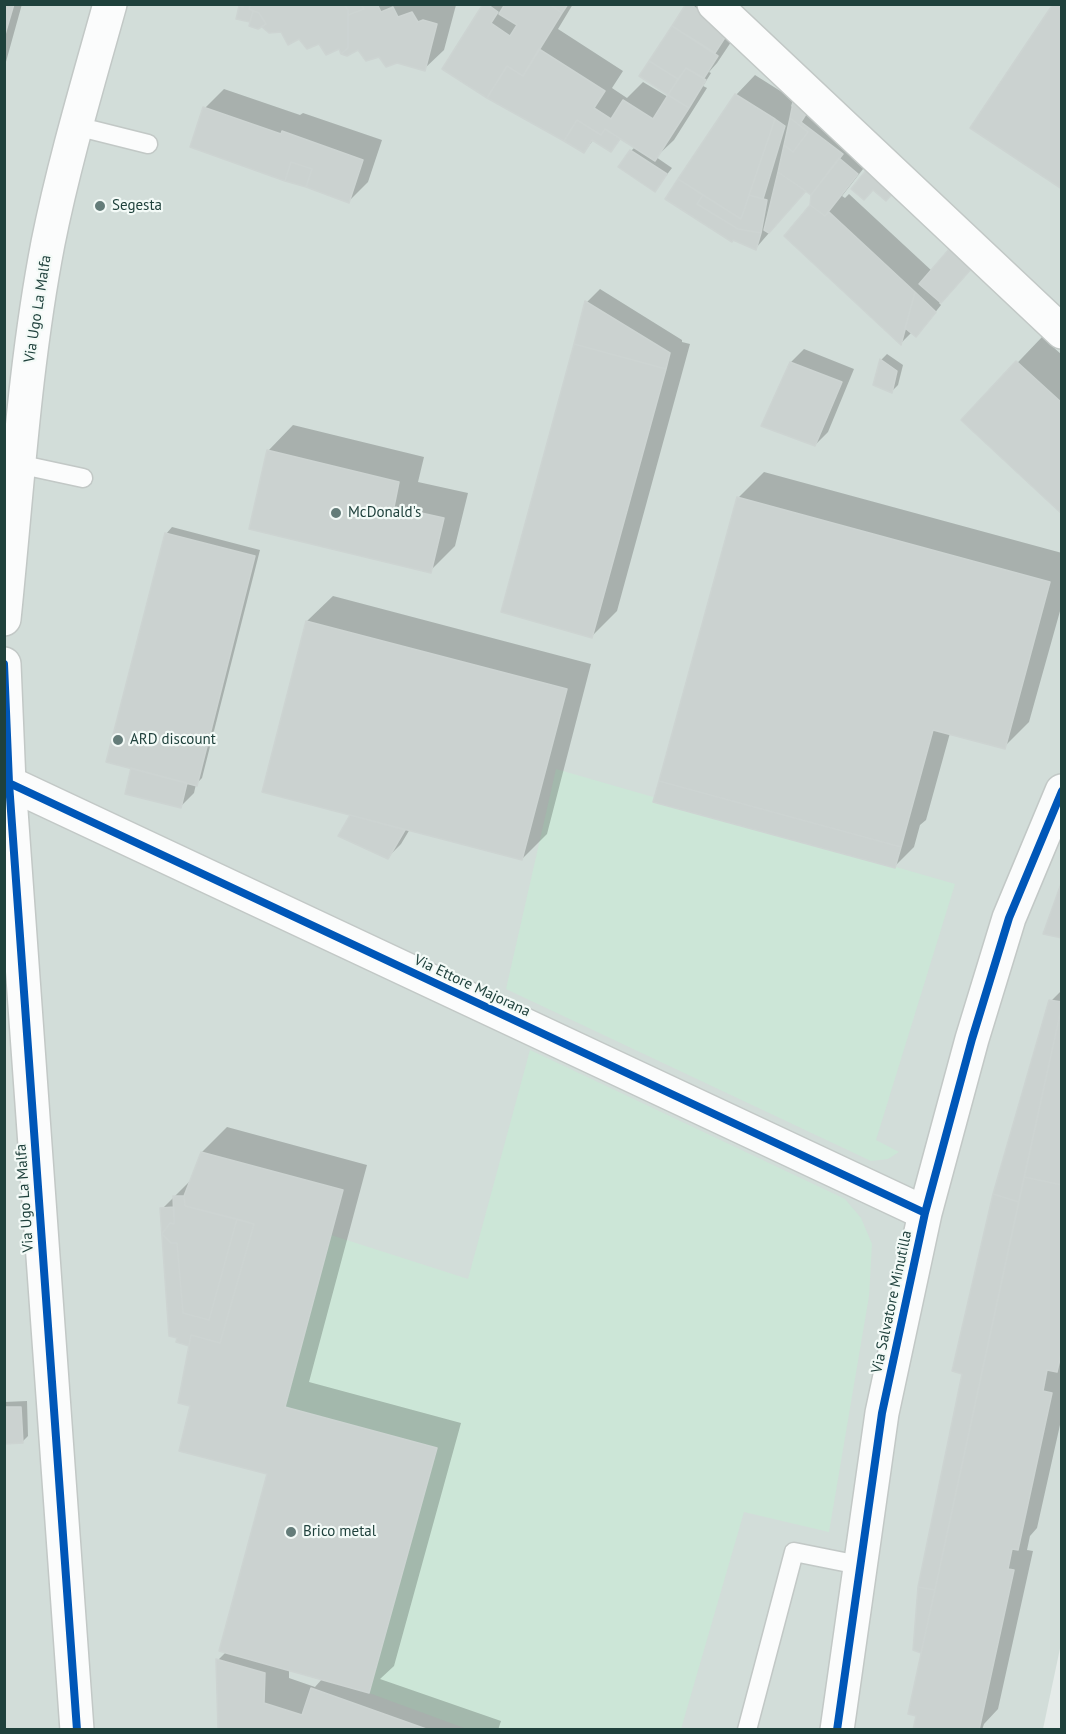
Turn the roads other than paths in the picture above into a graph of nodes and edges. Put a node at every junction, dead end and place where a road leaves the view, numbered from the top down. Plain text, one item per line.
1 (110, 4) edge
2 (714, 4) edge
3 (76, 126) junction
4 (148, 144) dead end
5 (1062, 332) edge
6 (18, 464) junction
7 (83, 478) dead end
8 (4, 619) edge
9 (4, 663) edge
10 (9, 783) junction
11 (1062, 791) edge
12 (925, 1213) junction
13 (859, 1565) junction
14 (76, 1730) edge
15 (747, 1730) edge
16 (837, 1730) edge

1 - 3 street, Via Ugo La Malfa
2 - 5 street
3 - 4 lane
3 - 6 street, Via Ugo La Malfa
6 - 7 lane
6 - 8 street, Via Ugo La Malfa
9 - 10 street, Via Ugo La Malfa
10 - 12 street, Via Ettore Majorana
10 - 14 street, Via Ugo La Malfa
11 - 12 street, Via Salvatore Minutilla
12 - 13 street, Via Salvatore Minutilla
13 - 15 lane
13 - 16 street, Via Salvatore Minutilla

